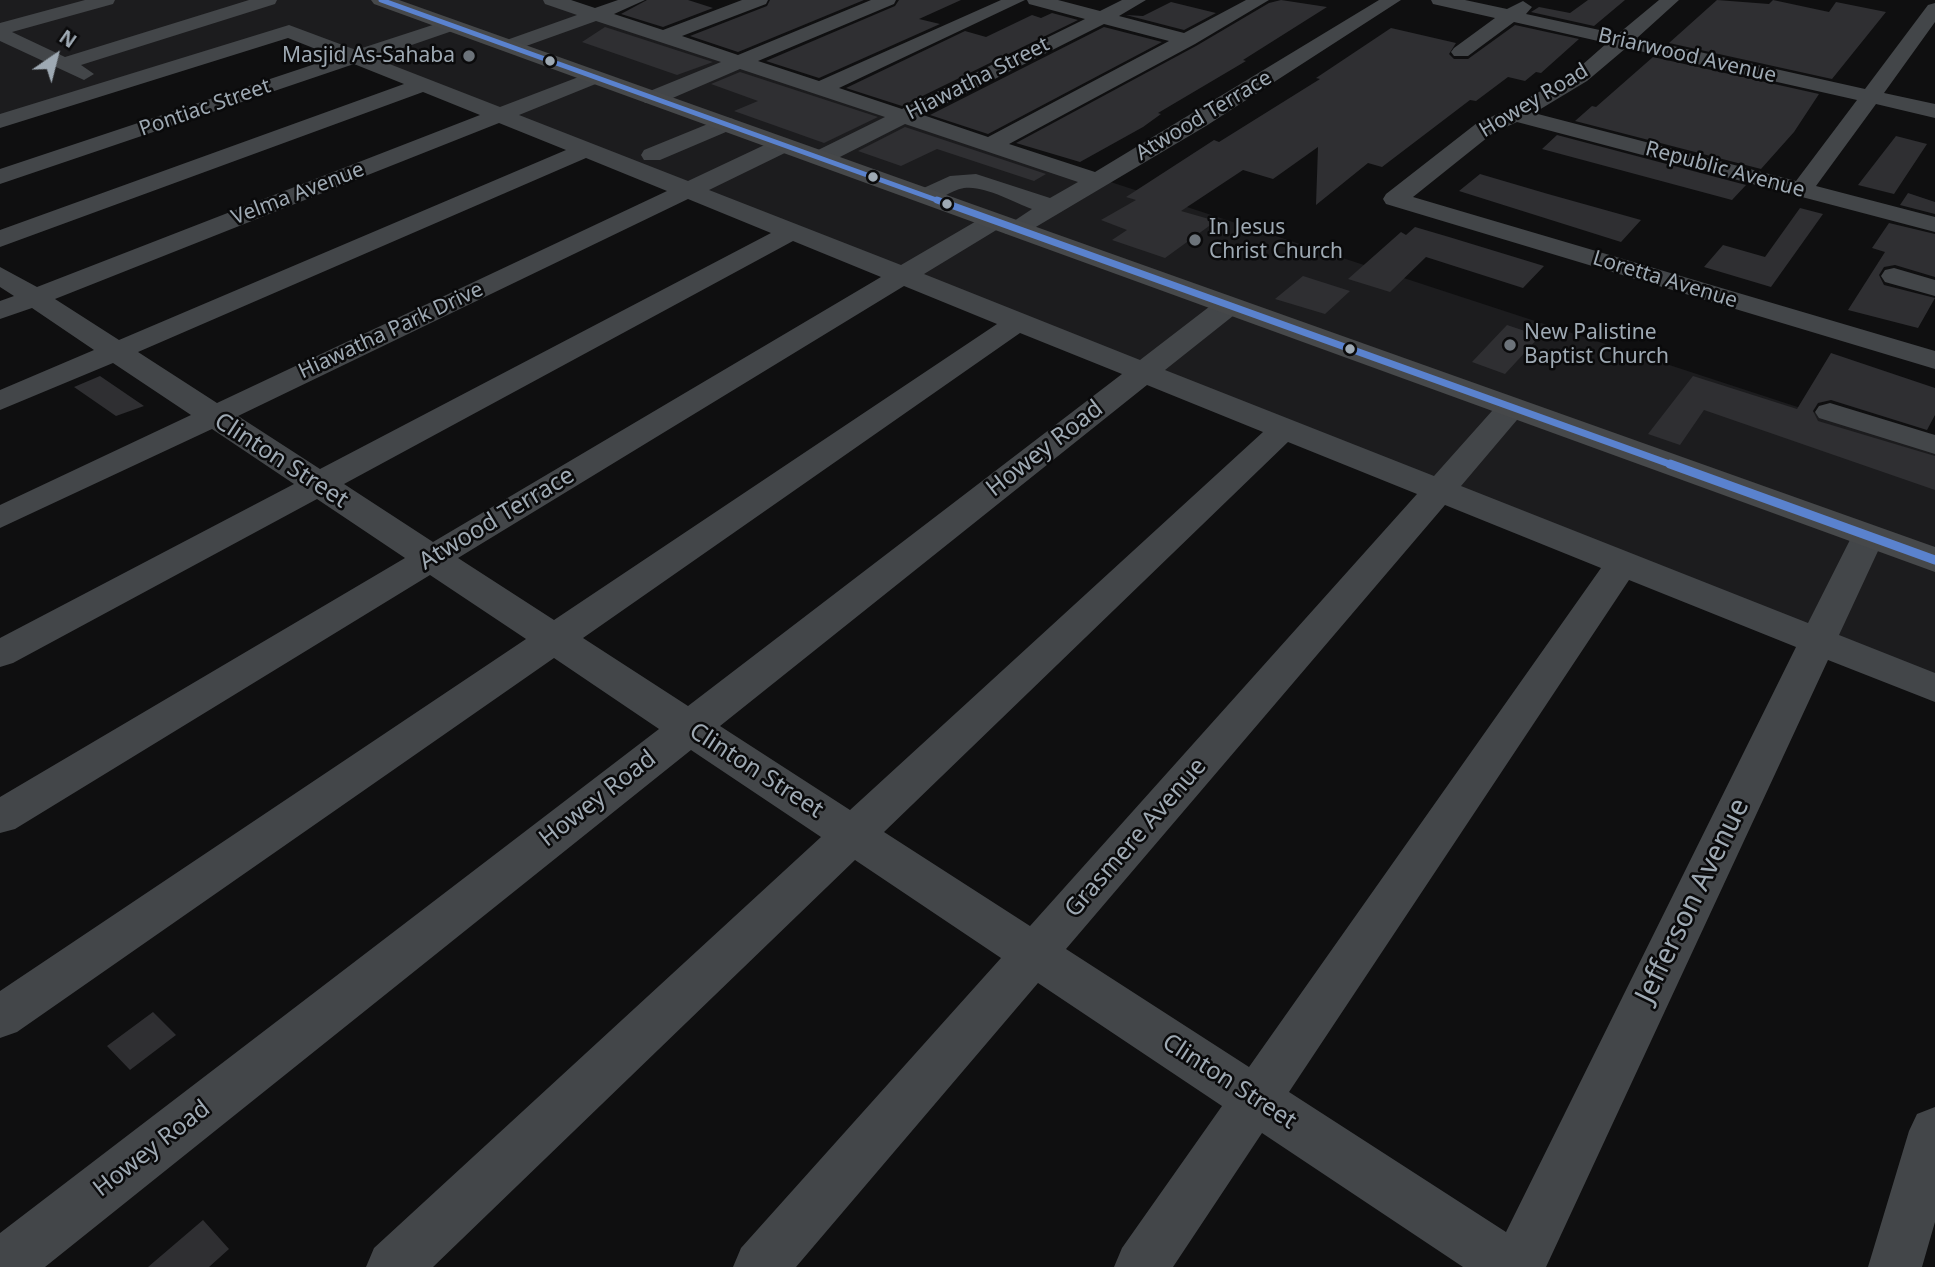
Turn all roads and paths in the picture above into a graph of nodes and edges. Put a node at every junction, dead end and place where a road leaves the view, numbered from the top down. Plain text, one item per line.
1 (106, 0) edge
2 (206, 0) edge
3 (268, 0) edge
4 (385, 0) edge
5 (552, 0) edge
6 (636, 0) edge
7 (759, 0) edge
8 (887, 0) edge
9 (1016, 0) edge
10 (1036, 0) edge
11 (1137, 0) edge
12 (1260, 0) edge
13 (1392, 0) edge
14 (1440, 0) edge
15 (1532, 0) edge
16 (1670, 0) edge
17 (1935, 9) edge
18 (153, 15) dead end
19 (596, 15) junction
20 (1510, 16) junction
21 (1102, 18) junction
22 (451, 25) junction
23 (0, 31) edge
24 (663, 37) junction
25 (1188, 40) junction
26 (1622, 41) junction
27 (60, 42) dead end
28 (508, 46) junction
29 (33, 50) junction
30 (1461, 52) dead end
31 (355, 57) junction
32 (740, 62) junction
33 (62, 64) junction
34 (596, 78) junction
35 (425, 84) junction
36 (820, 89) junction
37 (1869, 97) junction
38 (653, 98) junction
39 (0, 109) edge
40 (1935, 111) edge
41 (502, 114) junction
42 (1515, 115) junction
43 (904, 116) junction
44 (0, 121) edge
45 (725, 124) junction
46 (783, 145) junction
47 (990, 145) junction
48 (588, 149) junction
49 (652, 155) dead end
50 (820, 158) junction
51 (0, 177) edge
52 (1090, 184) junction
53 (689, 190) junction
54 (1802, 190) junction
55 (926, 196) junction
56 (1395, 199) joint
57 (1003, 210) junction
58 (1935, 225) edge
59 (793, 231) junction
60 (0, 239) edge
61 (0, 275) edge
62 (904, 275) junction
63 (1894, 276) dead end
64 (1935, 288) edge
65 (17, 304) edge
66 (1228, 306) junction
67 (1020, 321) junction
68 (116, 352) junction
69 (1935, 360) edge
70 (1145, 371) junction
71 (0, 401) edge
72 (1511, 408) junction
73 (1830, 412) dead end
74 (214, 416) junction
75 (1286, 427) junction
76 (1935, 445) edge
77 (318, 485) junction
78 (1441, 490) junction
79 (0, 518) edge
80 (1868, 536) junction
81 (431, 559) junction
82 (1935, 560) edge
83 (1623, 563) junction
84 (553, 639) junction
85 (1817, 641) junction
86 (0, 654) edge
87 (1935, 688) edge
88 (689, 727) junction
89 (0, 817) edge
90 (855, 836) junction
91 (1035, 954) junction
92 (0, 1017) edge
93 (1254, 1099) junction
94 (1935, 1131) edge
95 (1, 1267) edge
96 (393, 1267) edge
97 (760, 1267) edge
98 (1142, 1267) edge
99 (1511, 1267) edge
100 (1518, 1267) edge
101 (1895, 1267) edge

1 - 23 street
2 - 18 street
3 - 33 street
4 - 22 main road
5 - 19 street
6 - 19 street
7 - 24 street
8 - 32 street
9 - 36 street
10 - 21 street
11 - 21 street, Hiawatha Street
12 - 25 street
13 - 52 street, Atwood Terrace
14 - 20 street, Briarwood Avenue
15 - 20 street
16 - 26 street, Howey Road
17 - 37 street
19 - 24 street
19 - 28 street
20 - 26 street, Briarwood Avenue
20 - 30 street
21 - 25 street
21 - 43 street, Hiawatha Street
22 - 28 main road
22 - 31 street, Pontiac Street
23 - 29 street
24 - 32 street
25 - 47 street
26 - 37 street, Briarwood Avenue
26 - 42 street, Howey Road
27 - 29 street
28 - 34 main road
29 - 33 street
31 - 35 street
31 - 44 street
31 - 51 street, Pontiac Street
32 - 36 street
32 - 38 street
33 - 39 street
34 - 38 main road
34 - 41 street, Velma Avenue
35 - 41 street
35 - 60 street
36 - 43 street
37 - 40 street, Briarwood Avenue
37 - 54 street
38 - 45 main road
41 - 48 street
41 - 65 street, Velma Avenue
42 - 54 street, Republic Avenue
42 - 56 street, Howey Road
43 - 47 street
43 - 50 street, Hiawatha Street
45 - 46 main road
45 - 49 street
46 - 50 main road
46 - 53 street, Hiawatha Park Drive
47 - 52 street
48 - 53 street
48 - 68 street
50 - 55 main road
52 - 57 street, Atwood Terrace
52 - 57 street, Atwood Terrace
53 - 59 street
53 - 74 street, Hiawatha Park Drive
54 - 58 street, Republic Avenue
55 - 57 main road
55 - 57 street
56 - 69 street, Loretta Avenue
57 - 62 street, Atwood Terrace
57 - 66 main road
59 - 62 street
59 - 77 street
61 - 65 street, Clinton Street
62 - 67 street
62 - 81 street, Atwood Terrace
63 - 64 street
65 - 68 street, Clinton Street
66 - 70 street, Howey Road
66 - 72 main road
67 - 70 street
67 - 84 street
68 - 71 street
68 - 74 street, Clinton Street
70 - 75 street
70 - 88 street, Howey Road
72 - 78 street, Grasmere Avenue
72 - 80 main road
73 - 76 street
74 - 77 street, Clinton Street
74 - 79 street, Hiawatha Park Drive
75 - 78 street
75 - 90 street
77 - 81 street, Clinton Street
77 - 86 street
78 - 83 street
78 - 91 street, Grasmere Avenue
80 - 82 main road
80 - 85 street, Jefferson Avenue
81 - 84 street, Clinton Street
81 - 89 street, Atwood Terrace
83 - 85 street
83 - 93 street
84 - 88 street, Clinton Street
84 - 92 street
85 - 87 street
85 - 100 street, Jefferson Avenue
88 - 90 street, Clinton Street
88 - 95 street, Howey Road
90 - 91 street, Clinton Street
90 - 96 street
91 - 93 street, Clinton Street
91 - 97 street, Grasmere Avenue
93 - 98 street
93 - 99 street, Clinton Street
94 - 101 street

